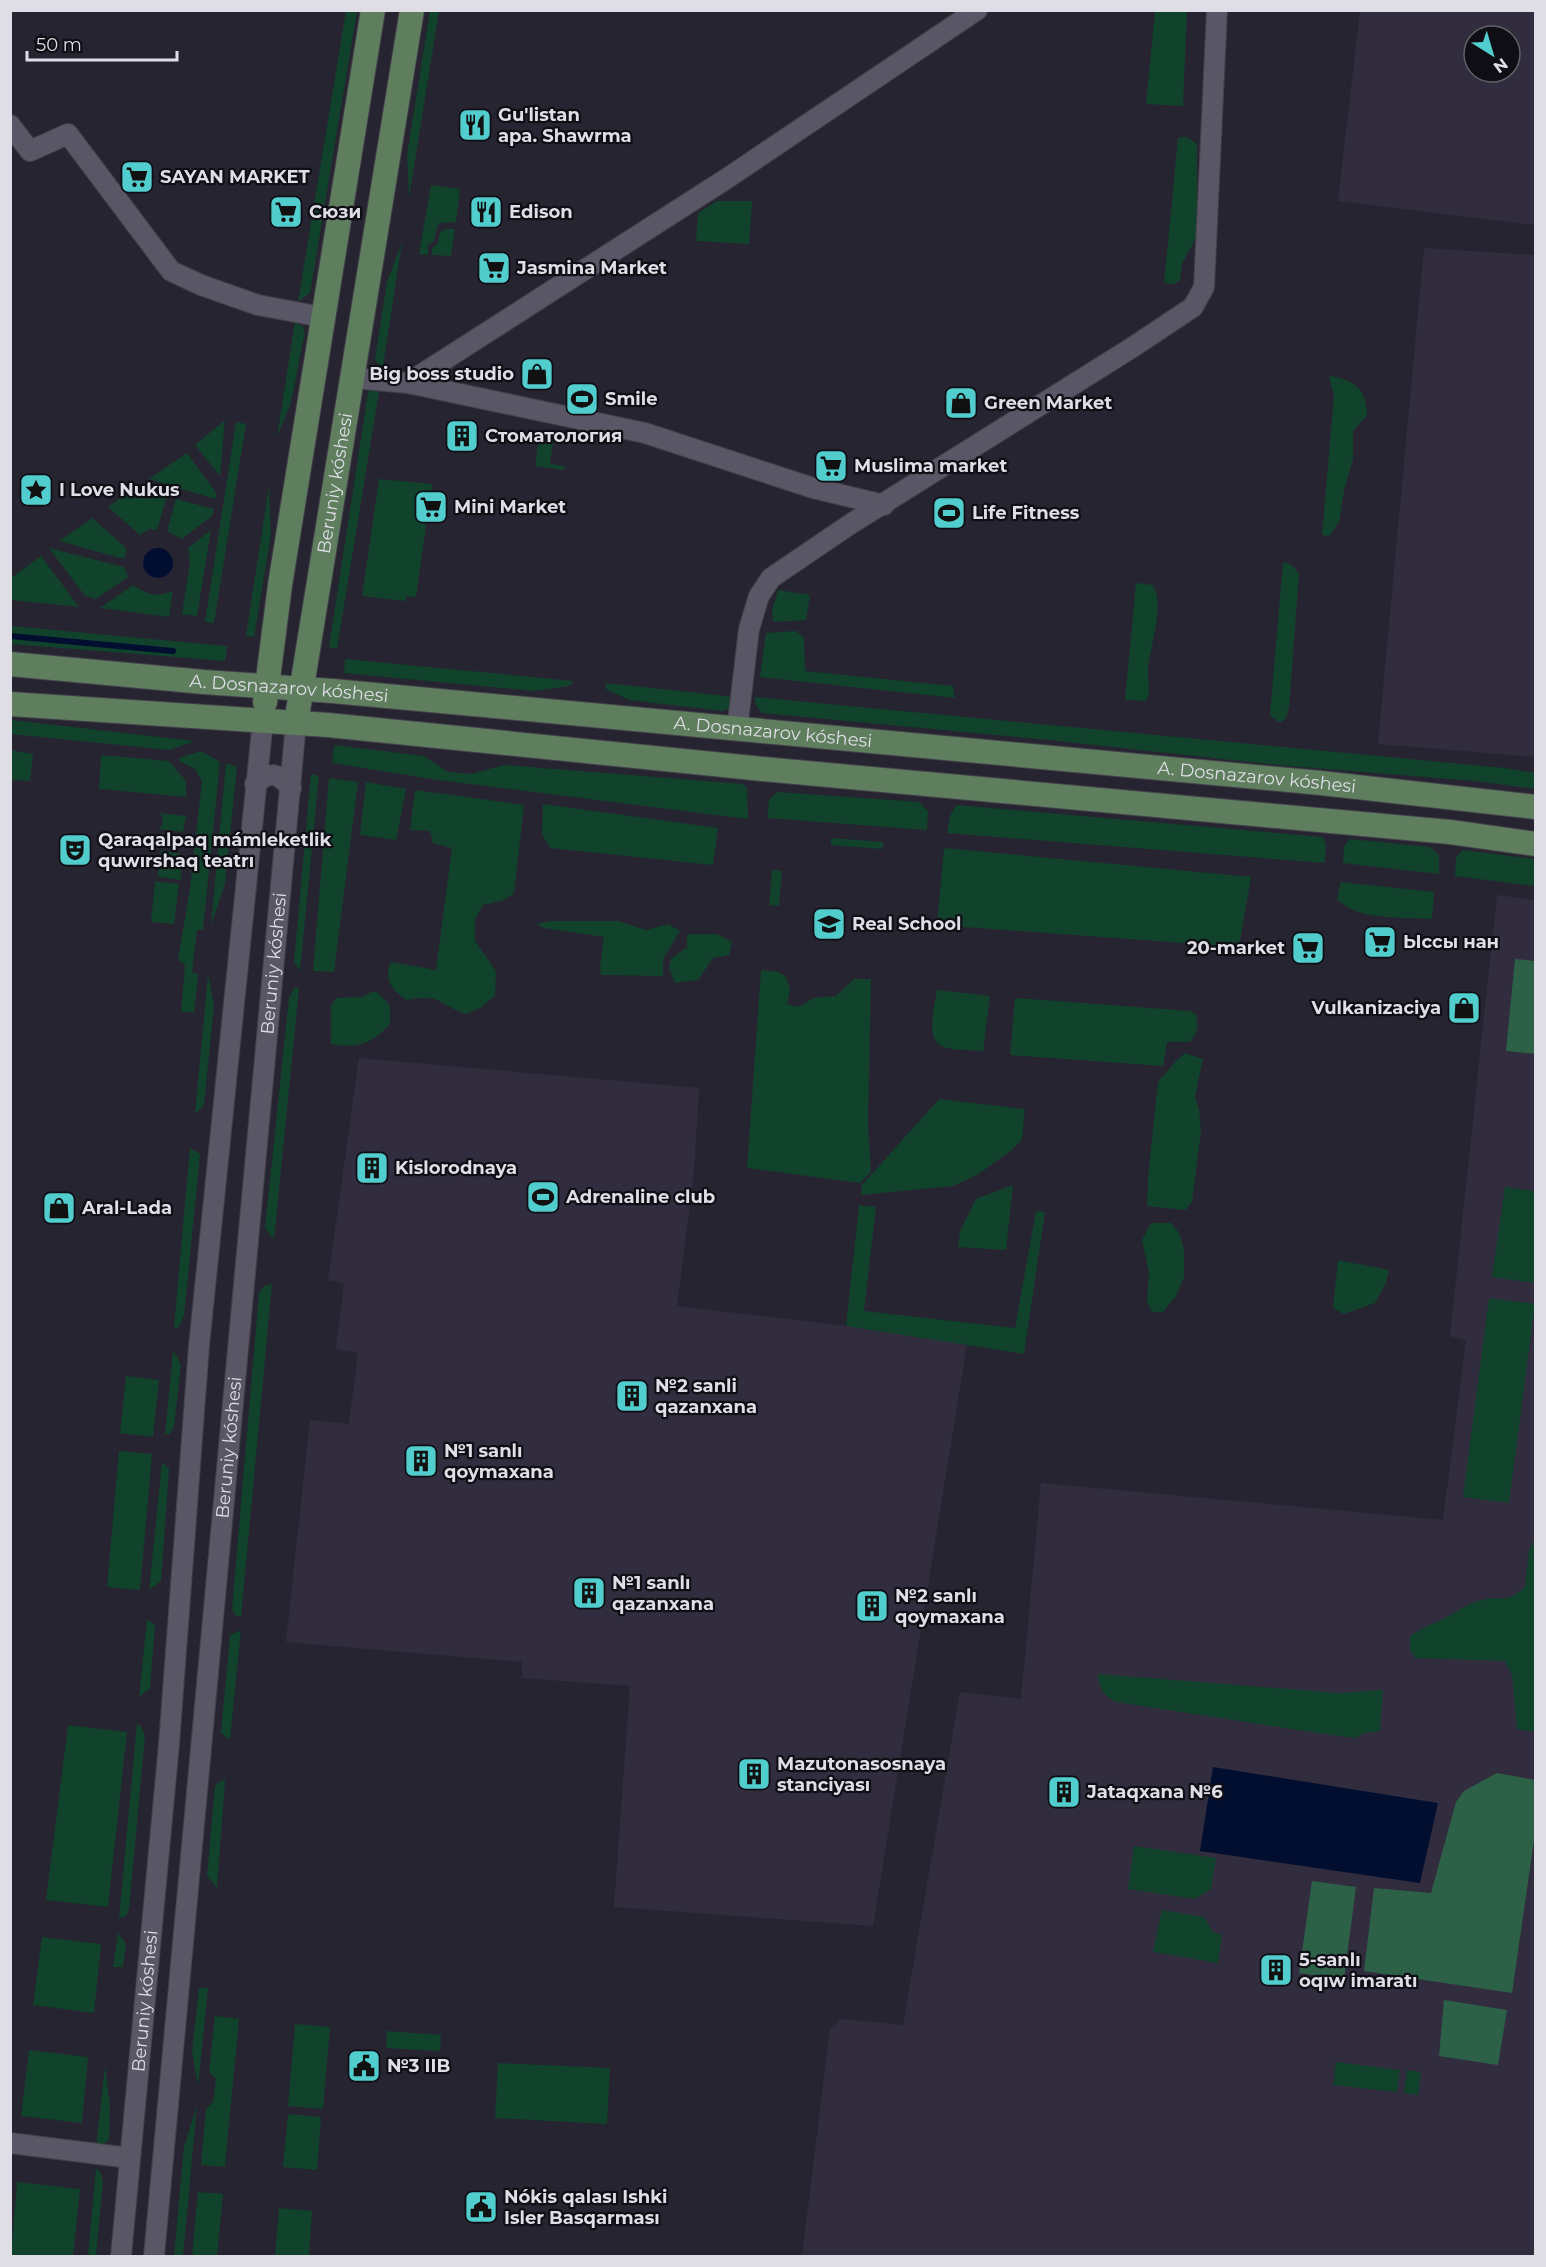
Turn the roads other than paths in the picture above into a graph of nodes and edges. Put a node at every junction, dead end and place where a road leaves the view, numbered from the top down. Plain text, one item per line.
1 (373, 10) edge
2 (412, 10) edge
3 (977, 10) edge
4 (1217, 10) edge
5 (10, 125) edge
6 (322, 317) junction
7 (353, 378) junction
8 (408, 383) junction
9 (884, 505) junction
10 (272, 638) junction
11 (309, 641) junction
12 (10, 664) edge
13 (204, 682) junction
14 (267, 687) junction
15 (301, 689) junction
16 (347, 693) junction
17 (10, 704) edge
18 (205, 717) junction
19 (263, 720) junction
20 (296, 723) junction
21 (344, 726) junction
22 (737, 730) junction
23 (255, 784) junction
24 (291, 788) junction
25 (1536, 807) edge
26 (1536, 844) edge
27 (169, 1744) junction
28 (200, 1746) junction
29 (10, 2143) edge
30 (130, 2158) junction
31 (121, 2256) edge
32 (154, 2256) edge

1 - 6 main road, Beruniy kóshesi
2 - 7 main road, Beruniy kóshesi
3 - 8 street
4 - 9 street
5 - 6 street
6 - 10 main road, Beruniy kóshesi
7 - 8 street
7 - 11 main road, Beruniy kóshesi
8 - 9 street
9 - 22 street
10 - 11 main road
10 - 14 main road, Beruniy kóshesi
11 - 15 main road, Beruniy kóshesi
12 - 13 main road, A. Dosnazarov kóshesi
13 - 14 main road, A. Dosnazarov kóshesi
13 - 18 main road
14 - 15 main road, A. Dosnazarov kóshesi
14 - 19 main road, Beruniy kóshesi
15 - 16 main road, A. Dosnazarov kóshesi
15 - 20 main road, Beruniy kóshesi
16 - 21 main road
16 - 22 main road, A. Dosnazarov kóshesi
17 - 18 main road, A. Dosnazarov kóshesi
18 - 19 main road, A. Dosnazarov kóshesi
19 - 20 main road, A. Dosnazarov kóshesi
19 - 23 street, Beruniy kóshesi
20 - 21 main road, A. Dosnazarov kóshesi
20 - 24 street, Beruniy kóshesi
21 - 26 main road, A. Dosnazarov kóshesi
22 - 25 main road, A. Dosnazarov kóshesi
23 - 24 street
23 - 27 street, Beruniy kóshesi
24 - 28 street, Beruniy kóshesi
27 - 28 street
27 - 30 street, Beruniy kóshesi
28 - 32 street, Beruniy kóshesi
29 - 30 street
30 - 31 street, Beruniy kóshesi

